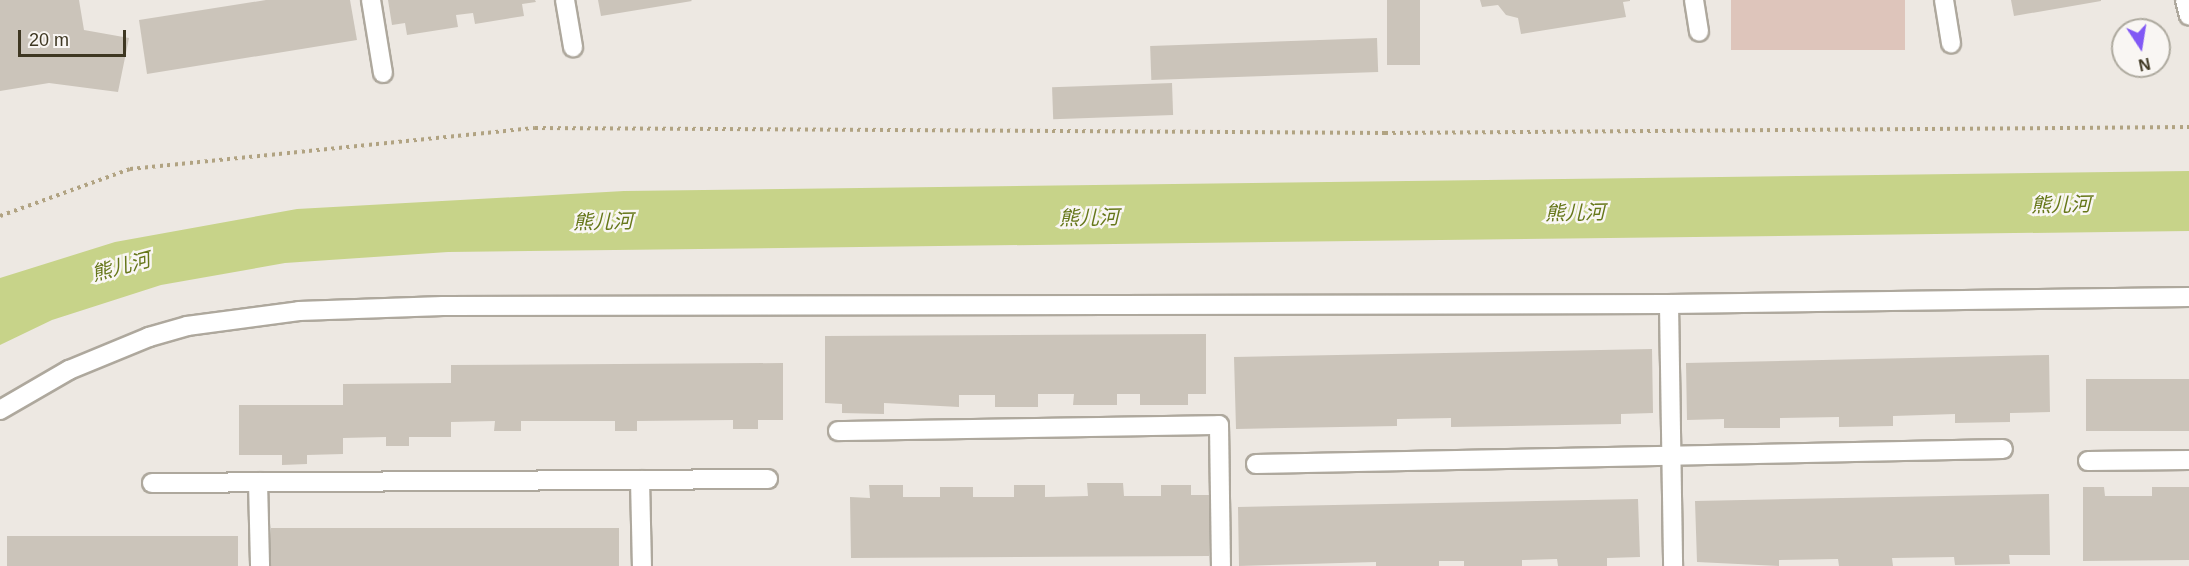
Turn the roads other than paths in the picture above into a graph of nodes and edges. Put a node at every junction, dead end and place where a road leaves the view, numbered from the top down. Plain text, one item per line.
1 (371, 0) edge
2 (565, 0) edge
3 (1694, 0) edge
4 (1944, 0) edge
5 (2185, 0) edge
6 (2189, 16) edge
7 (1699, 32) dead end
8 (1951, 43) dead end
9 (573, 47) dead end
10 (383, 73) dead end
11 (2189, 297) edge
12 (1669, 304) junction
13 (0, 410) edge
14 (838, 431) dead end
15 (2003, 449) dead end
16 (1672, 455) junction
17 (2189, 460) edge
18 (2088, 461) dead end
19 (1256, 464) dead end
20 (768, 479) dead end
21 (640, 480) junction
22 (258, 482) junction
23 (152, 483) dead end
24 (260, 566) edge
25 (642, 566) edge
26 (1221, 566) edge
27 (1674, 566) edge

1 - 10 lane
2 - 9 lane
3 - 7 lane
4 - 8 lane
5 - 6 lane
11 - 12 lane
12 - 13 lane
12 - 16 lane
14 - 26 lane
15 - 16 lane
16 - 19 lane
16 - 27 lane
17 - 18 lane
20 - 21 lane
21 - 22 lane
21 - 25 lane
22 - 23 lane
22 - 24 lane

